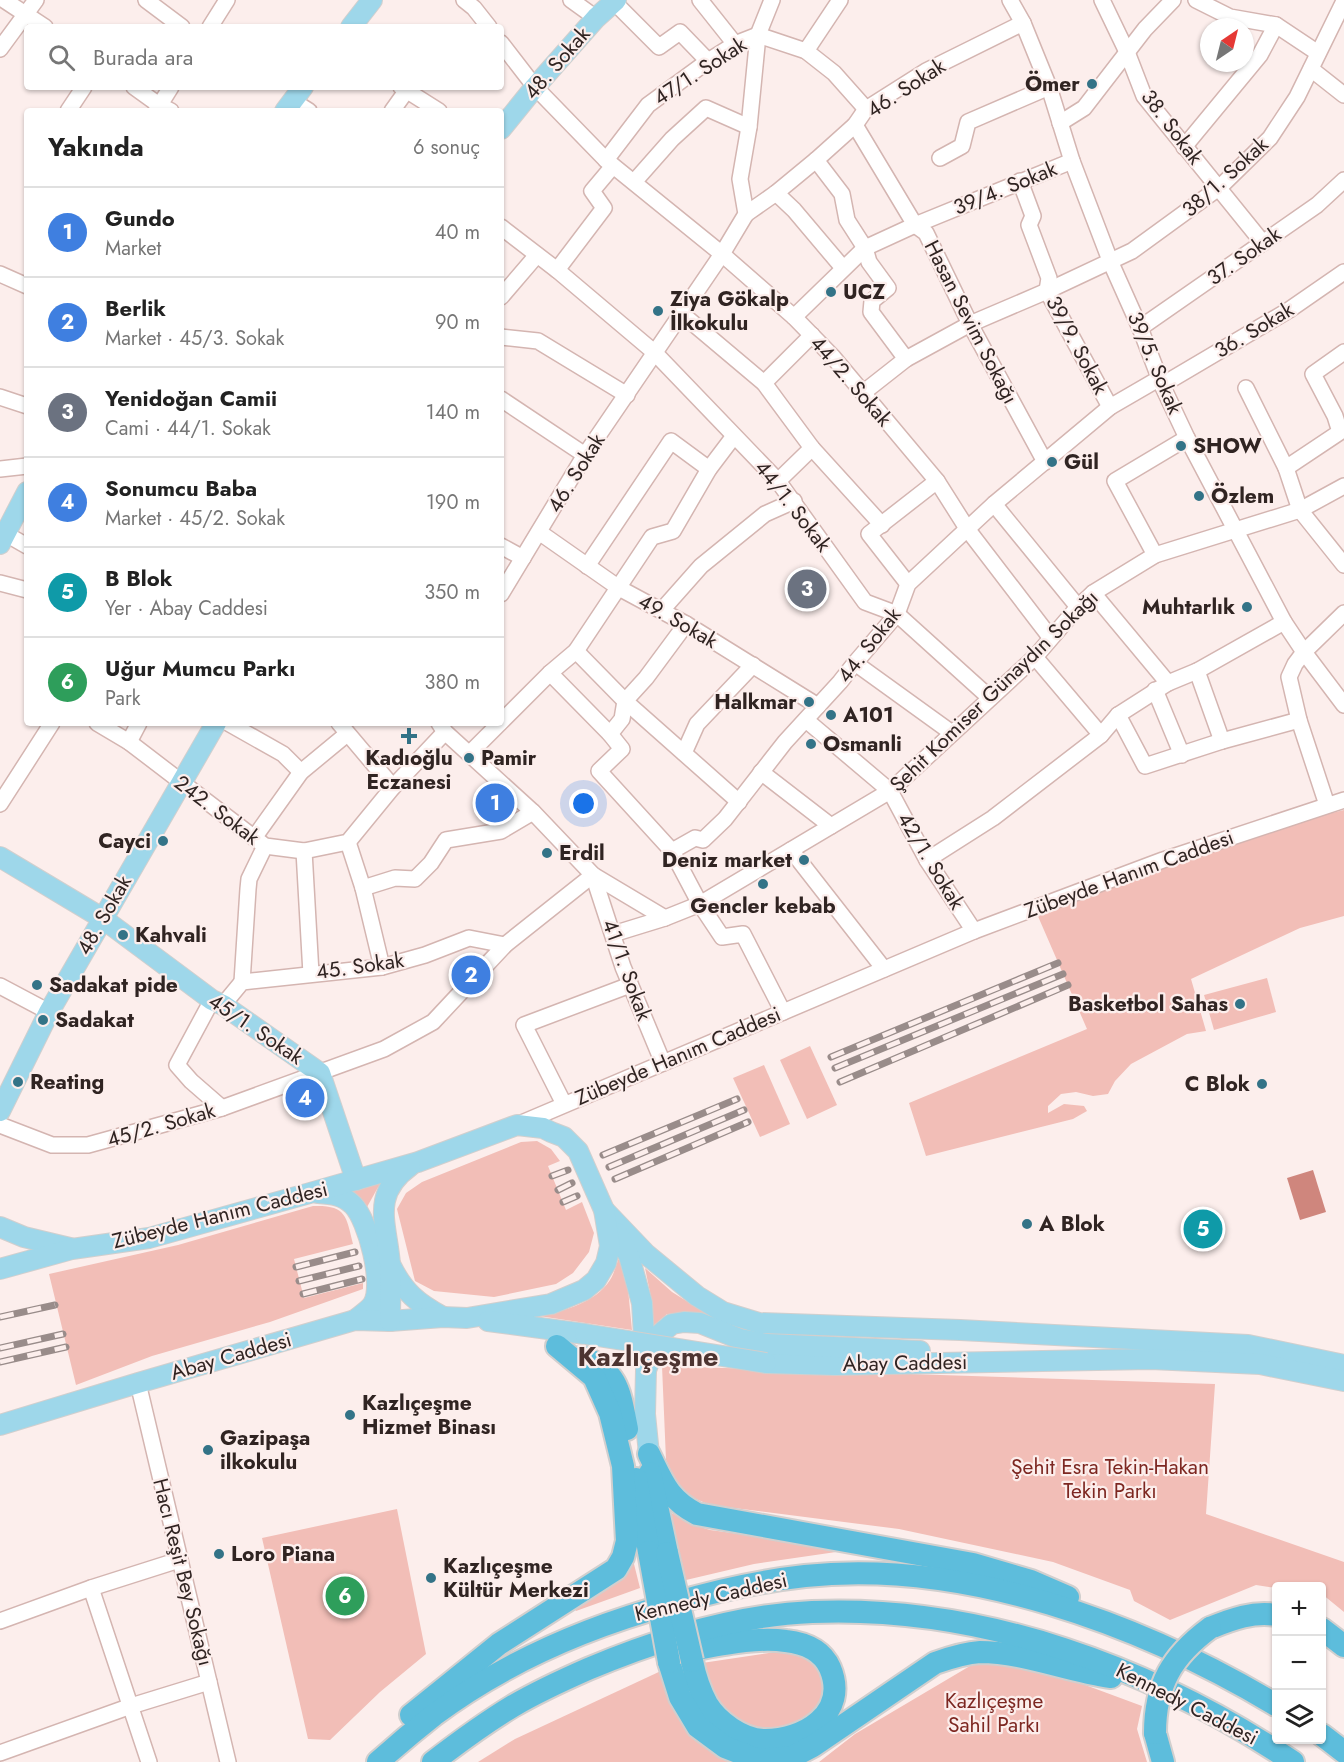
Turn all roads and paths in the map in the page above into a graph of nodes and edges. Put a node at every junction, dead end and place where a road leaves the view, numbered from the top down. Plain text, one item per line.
1 (4, 0) edge
2 (36, 0) edge
3 (146, 0) edge
4 (227, 0) edge
5 (372, 0) edge
6 (464, 0) edge
7 (571, 0) edge
8 (700, 0) edge
9 (772, 0) edge
10 (840, 0) edge
11 (1010, 0) edge
12 (1102, 0) edge
13 (1173, 0) edge
14 (1196, 0) edge
15 (615, 1) edge
16 (1344, 2) edge
17 (26, 15) junction
18 (596, 18) junction
19 (1023, 23) junction
20 (40, 24) edge
21 (178, 24) edge
22 (212, 24) edge
23 (353, 24) edge
24 (487, 24) edge
25 (1276, 25) junction
26 (758, 35) junction
27 (735, 44) junction
28 (504, 47) edge
29 (0, 49) edge
30 (806, 51) junction
31 (1127, 52) junction
32 (1318, 53) junction
33 (708, 61) junction
34 (1311, 69) junction
35 (535, 87) junction
36 (1049, 87) junction
37 (82, 90) edge
38 (138, 90) edge
39 (170, 90) edge
40 (403, 90) edge
41 (406, 90) edge
42 (1344, 95) edge
43 (70, 108) edge
44 (161, 108) edge
45 (162, 108) edge
46 (394, 108) edge
47 (434, 108) edge
48 (866, 109) junction
49 (1060, 123) junction
50 (504, 125) edge
51 (855, 125) junction
52 (749, 127) junction
53 (1185, 147) junction
54 (940, 158) dead end
55 (816, 160) junction
56 (1072, 161) junction
57 (609, 163) junction
58 (1020, 181) junction
59 (634, 182) junction
60 (1342, 186) edge
61 (1220, 187) junction
62 (776, 193) junction
63 (746, 214) junction
64 (915, 225) junction
65 (504, 228) edge
66 (1263, 243) junction
67 (865, 248) junction
68 (722, 254) junction
69 (537, 255) junction
70 (1111, 263) junction
71 (843, 268) junction
72 (557, 270) junction
73 (1344, 272) edge
74 (0, 274) edge
75 (24, 285) edge
76 (1047, 291) junction
77 (504, 294) edge
78 (682, 314) junction
79 (794, 317) junction
80 (970, 324) junction
81 (1140, 328) junction
82 (812, 335) junction
83 (504, 337) edge
84 (654, 352) junction
85 (1344, 352) edge
86 (906, 359) junction
87 (1161, 382) junction
88 (764, 383) junction
89 (1246, 388) dead end
90 (864, 392) junction
91 (627, 395) junction
92 (0, 397) edge
93 (504, 401) edge
94 (24, 405) edge
95 (1110, 408) junction
96 (1340, 413) edge
97 (734, 436) junction
98 (1187, 438) junction
99 (812, 448) junction
100 (585, 455) junction
101 (1045, 462) junction
102 (24, 466) edge
103 (1286, 468) junction
104 (0, 469) edge
105 (709, 469) junction
106 (778, 481) junction
107 (937, 481) junction
108 (1344, 486) edge
109 (24, 498) edge
110 (794, 501) junction
111 (994, 504) junction
112 (1300, 510) junction
113 (882, 525) junction
114 (1235, 529) junction
115 (968, 530) junction
116 (539, 532) junction
117 (3, 539) edge
118 (24, 545) edge
119 (504, 548) edge
120 (1155, 555) junction
121 (1341, 556) edge
122 (524, 558) junction
123 (587, 566) junction
124 (0, 583) edge
125 (908, 584) junction
126 (619, 588) junction
127 (24, 589) edge
128 (504, 589) edge
129 (1093, 593) junction
130 (1078, 607) junction
131 (662, 610) junction
132 (1344, 613) edge
133 (897, 614) junction
134 (1284, 622) junction
135 (686, 624) junction
136 (1050, 637) junction
137 (576, 651) junction
138 (1304, 652) junction
139 (1035, 657) junction
140 (855, 663) junction
141 (753, 665) junction
142 (1197, 671) junction
143 (550, 674) junction
144 (1162, 687) junction
145 (990, 698) junction
146 (625, 701) junction
147 (1344, 705) edge
148 (818, 706) junction
149 (1118, 716) junction
150 (504, 720) edge
151 (806, 720) junction
152 (1299, 720) junction
153 (50, 726) edge
154 (102, 726) edge
155 (137, 726) edge
156 (214, 726) edge
157 (233, 726) edge
158 (498, 726) edge
159 (442, 727) edge
160 (343, 728) edge
161 (952, 732) junction
162 (610, 734) junction
163 (1101, 735) junction
164 (1222, 741) junction
165 (129, 742) junction
166 (684, 753) junction
167 (469, 754) junction
168 (1182, 755) junction
169 (301, 772) junction
170 (761, 772) junction
171 (180, 783) junction
172 (393, 787) junction
173 (890, 791) junction
174 (1344, 800) edge
175 (739, 802) junction
176 (0, 804) edge
177 (1327, 805) junction
178 (533, 812) junction
179 (831, 826) junction
180 (260, 842) junction
181 (348, 842) junction
182 (791, 850) junction
183 (303, 851) junction
184 (672, 851) junction
185 (0, 857) edge
186 (927, 860) junction
187 (593, 875) junction
188 (363, 888) junction
189 (700, 904) junction
190 (102, 918) junction
191 (664, 918) junction
192 (974, 931) junction
193 (612, 934) junction
194 (505, 945) junction
195 (382, 967) junction
196 (884, 969) junction
197 (311, 974) junction
198 (242, 982) junction
199 (0, 986) edge
200 (630, 986) junction
201 (218, 1002) junction
202 (49, 1012) junction
203 (783, 1012) junction
204 (663, 1063) junction
205 (320, 1074) junction
206 (564, 1104) junction
207 (222, 1108) junction
208 (0, 1111) edge
209 (0, 1125) edge
210 (518, 1125) junction
211 (418, 1162) junction
212 (356, 1180) junction
213 (310, 1193) junction
214 (604, 1210) junction
215 (0, 1227) edge
216 (72, 1249) junction
217 (390, 1263) junction
218 (0, 1269) edge
219 (443, 1317) junction
220 (467, 1318) junction
221 (355, 1320) junction
222 (390, 1321) junction
223 (557, 1346) junction
224 (1016, 1360) junction
225 (1344, 1365) edge
226 (646, 1370) junction
227 (1344, 1382) edge
228 (138, 1383) junction
229 (0, 1425) edge
230 (649, 1454) junction
231 (658, 1553) junction
232 (179, 1560) junction
233 (91, 1588) junction
234 (1272, 1614) edge
235 (0, 1621) edge
236 (1109, 1625) junction
237 (1326, 1632) edge
238 (1344, 1646) edge
239 (620, 1655) junction
240 (1138, 1677) junction
241 (209, 1682) junction
242 (1272, 1703) edge
243 (130, 1706) junction
244 (1326, 1739) edge
245 (1344, 1752) edge
246 (0, 1754) edge
247 (149, 1762) edge
248 (228, 1762) edge
249 (367, 1762) edge
250 (378, 1762) edge
251 (433, 1762) edge
252 (1163, 1762) edge
253 (1293, 1762) edge

1 - 17 street
2 - 17 street
3 - 21 street
4 - 22 street
5 - 23 main road
6 - 24 street
7 - 18 street
8 - 27 street
9 - 26 street
10 - 30 street
11 - 19 street, 39/5. Sokak
12 - 31 street, 38. Sokak
13 - 31 street
14 - 25 street
15 - 18 main road, 48. Sokak
15 - 33 street
16 - 32 street, 38/1. Sokak
17 - 20 street
17 - 29 street
18 - 35 main road, 48. Sokak
19 - 36 street, 39/5. Sokak
19 - 48 street, 46. Sokak
25 - 32 street
25 - 53 street
26 - 27 street, 47/1. Sokak
26 - 30 street, 47/1. Sokak
26 - 52 street
27 - 33 street, 47/1. Sokak
28 - 35 street, 44/2. Sokak
30 - 48 street, 47/1. Sokak
31 - 49 street
31 - 53 street, 38. Sokak
32 - 34 street, 38/1. Sokak
33 - 57 street, 47/1. Sokak
34 - 42 street
34 - 61 street, 38/1. Sokak
35 - 50 main road, 48. Sokak
35 - 57 street, 44/2. Sokak
36 - 49 street, 39/5. Sokak
36 - 54 street
37 - 43 street
38 - 44 street
39 - 45 street
40 - 46 street
41 - 47 street
48 - 51 street, 46. Sokak
49 - 56 street, 39/5. Sokak
51 - 55 street, 46. Sokak
51 - 64 street, Hasan Sevim Sokağı
52 - 59 street
52 - 63 street
53 - 61 street, 38. Sokak
55 - 62 street, 46. Sokak
55 - 67 street
56 - 58 street, 39/4. Sokak
56 - 70 street, 39/5. Sokak
57 - 59 street, 44/2. Sokak
57 - 72 street, 47/1. Sokak
58 - 64 street, 39/4. Sokak
58 - 76 street, 39/9. Sokak
59 - 68 street, 44/2. Sokak
60 - 66 street, 37. Sokak
61 - 66 street, 38. Sokak
61 - 70 street, 38/1. Sokak
62 - 63 street, 46. Sokak
62 - 71 street
63 - 68 street, 46. Sokak
64 - 67 street, 39/4. Sokak
64 - 80 street, Hasan Sevim Sokağı
65 - 69 street, 44/1. Sokak
66 - 81 street, 37. Sokak
67 - 71 street, 39/4. Sokak
67 - 86 street
68 - 78 street, 46. Sokak
68 - 79 street, 44/2. Sokak
69 - 72 street, 44/1. Sokak
69 - 77 street
70 - 76 street, 38/1. Sokak
70 - 81 street, 39/5. Sokak
71 - 79 street, 39/4. Sokak
72 - 84 street, 44/1. Sokak
73 - 87 street, 36. Sokak
74 - 75 street
76 - 80 street, 38/1. Sokak
76 - 95 street, 39/9. Sokak
78 - 84 street, 46. Sokak
78 - 88 street
79 - 82 street, 44/2. Sokak
80 - 86 street, 38/1. Sokak
80 - 101 street, Hasan Sevim Sokağı
81 - 87 street, 39/5. Sokak
82 - 88 street
82 - 90 street, 44/2. Sokak
83 - 91 street
84 - 91 street, 46. Sokak
84 - 97 street, 44/1. Sokak
85 - 96 street
86 - 90 street, 38/1. Sokak
87 - 95 street, 44. Sokak
87 - 98 street, 39/5. Sokak
88 - 99 street
89 - 103 street
90 - 107 street, 44/2. Sokak
91 - 100 street, 46. Sokak
92 - 94 street
93 - 100 street
95 - 101 street, 44. Sokak
96 - 103 street
97 - 105 street
97 - 106 street, 44/1. Sokak
98 - 114 street, 39/5. Sokak
98 - 120 street
99 - 106 street
99 - 113 street
100 - 116 street, 46. Sokak
101 - 111 street, 44. Sokak
102 - 104 street
103 - 112 street
105 - 123 street
105 - 126 street
106 - 110 street, 44/1. Sokak
107 - 113 street
107 - 115 street, 44/2. Sokak
108 - 112 street, Şehit Komiser Günaydın Sokağı
109 - 117 main road
110 - 131 street
110 - 133 street, 44/1. Sokak
111 - 115 street, 44. Sokak
111 - 130 street
112 - 114 street, Şehit Komiser Günaydın Sokağı
112 - 121 street
113 - 125 street
114 - 120 street, Şehit Komiser Günaydın Sokağı
114 - 134 street, 39/5. Sokak
115 - 125 street, 44. Sokak
115 - 136 street, 44/2. Sokak
116 - 122 street, 46. Sokak
116 - 123 street, 49. Sokak
117 - 118 street
119 - 122 street
120 - 129 street, Şehit Komiser Günaydın Sokağı
122 - 128 street, 46. Sokak
123 - 126 street, 49. Sokak
124 - 127 street
125 - 133 street, 44. Sokak
126 - 131 street, 49. Sokak
126 - 137 street
129 - 130 street, Şehit Komiser Günaydın Sokağı
129 - 144 street
130 - 136 street, Şehit Komiser Günaydın Sokağı
131 - 135 street, 49. Sokak
132 - 138 street
133 - 140 street, 44. Sokak
133 - 145 street, 44/1. Sokak
134 - 138 street, 39/5. Sokak
134 - 142 street
135 - 141 street, 49. Sokak
135 - 146 street
136 - 139 street, Şehit Komiser Günaydın Sokağı
137 - 143 street
137 - 146 street
138 - 147 street, 39/5. Sokak
138 - 152 street
139 - 145 street, Şehit Komiser Günaydın Sokağı
139 - 163 street
140 - 148 street, 44. Sokak
140 - 161 street
141 - 148 street, 49. Sokak
141 - 166 street
142 - 144 street
142 - 164 street
143 - 150 street
143 - 162 street
144 - 149 street
144 - 168 street
145 - 161 street, Şehit Komiser Günaydın Sokağı
146 - 162 street
146 - 166 street
148 - 151 street, 44. Sokak
149 - 163 street
149 - 168 street
151 - 170 street, 44. Sokak
151 - 173 street, 42/1. Sokak
152 - 164 street
152 - 177 street
153 - 176 street
154 - 165 street, 242. Sokak
155 - 165 street
156 - 171 main road, 48. Sokak
157 - 169 street
158 - 167 street
159 - 167 street
159 - 172 street
160 - 169 street
160 - 172 street
161 - 173 street, Şehit Komiser Günaydın Sokağı
162 - 184 street
163 - 186 street
164 - 168 street
165 - 171 street, 242. Sokak
166 - 175 street
167 - 178 street
169 - 180 street
170 - 175 street, 44. Sokak
170 - 179 street
171 - 180 street, 242. Sokak
171 - 190 main road, 48. Sokak
172 - 181 street
173 - 179 street, Şehit Komiser Günaydın Sokağı
173 - 186 street, 42/1. Sokak
174 - 177 street, Zübeyde Hanım Caddesi
175 - 184 street, 44. Sokak
177 - 192 street, Zübeyde Hanım Caddesi
178 - 187 street
178 - 188 street
179 - 182 street, Şehit Komiser Günaydın Sokağı
180 - 183 street, 242. Sokak
180 - 198 street
181 - 183 street, 242. Sokak
181 - 188 street
182 - 189 street, Şehit Komiser Günaydın Sokağı
182 - 196 street
183 - 197 street
184 - 189 street
185 - 190 main road, 45/1. Sokak
186 - 192 street, 42/1. Sokak
187 - 191 street
187 - 193 street, 41/1. Sokak
187 - 194 street, 45/2. Sokak
188 - 195 street
189 - 191 street, Şehit Komiser Günaydın Sokağı
189 - 203 street
190 - 201 main road, 45/1. Sokak
190 - 202 main road, 48. Sokak
191 - 193 street, Şehit Komiser Günaydın Sokağı
192 - 196 street, Zübeyde Hanım Caddesi
193 - 200 street, 41/1. Sokak
194 - 195 street, 45. Sokak
194 - 205 street, 45/2. Sokak
195 - 197 street, 45. Sokak
196 - 203 street, Zübeyde Hanım Caddesi
197 - 198 street, 45. Sokak
198 - 201 street
199 - 202 street
200 - 204 street, 41/1. Sokak
200 - 206 street
201 - 205 main road, 45/1. Sokak
201 - 207 street
202 - 208 main road, 48. Sokak
203 - 204 street, Zübeyde Hanım Caddesi
204 - 206 street, Zübeyde Hanım Caddesi
205 - 207 street, 45/2. Sokak
205 - 212 main road, 45/1. Sokak
206 - 210 street, Zübeyde Hanım Caddesi
207 - 209 street, 45/2. Sokak
210 - 211 main road, Zübeyde Hanım Caddesi
210 - 214 main road, Abay Caddesi
211 - 212 main road, Zübeyde Hanım Caddesi
211 - 217 main road
212 - 213 main road, Zübeyde Hanım Caddesi
213 - 216 main road, Zübeyde Hanım Caddesi
213 - 221 main road
214 - 220 main road, Abay Caddesi
214 - 225 main road, Abay Caddesi
214 - 226 main road
215 - 216 main road
216 - 218 main road, Zübeyde Hanım Caddesi
217 - 219 main road
217 - 222 main road
219 - 220 main road, Abay Caddesi
219 - 222 main road, Abay Caddesi
220 - 223 main road
220 - 224 main road, Abay Caddesi, bridge
221 - 222 main road, Abay Caddesi
221 - 228 main road, Abay Caddesi
223 - 231 highway
223 - 249 highway
224 - 226 main road
224 - 227 main road, Abay Caddesi
226 - 230 main road
228 - 229 main road, Abay Caddesi
228 - 232 street, Hacı Reşit Bey Sokağı
230 - 231 highway
230 - 236 highway
231 - 239 highway, bridge
231 - 240 highway, bridge
232 - 233 street
232 - 241 street, Hacı Reşit Bey Sokağı
233 - 235 street
233 - 243 street
234 - 252 highway, bridge
236 - 242 highway, Kennedy Caddesi
236 - 250 highway, Kennedy Caddesi
237 - 238 highway
239 - 240 highway, Kennedy Caddesi
239 - 251 highway, Kennedy Caddesi
240 - 253 highway, Kennedy Caddesi
241 - 243 street
241 - 248 street, Hacı Reşit Bey Sokağı
243 - 246 street
243 - 247 street
244 - 245 highway

